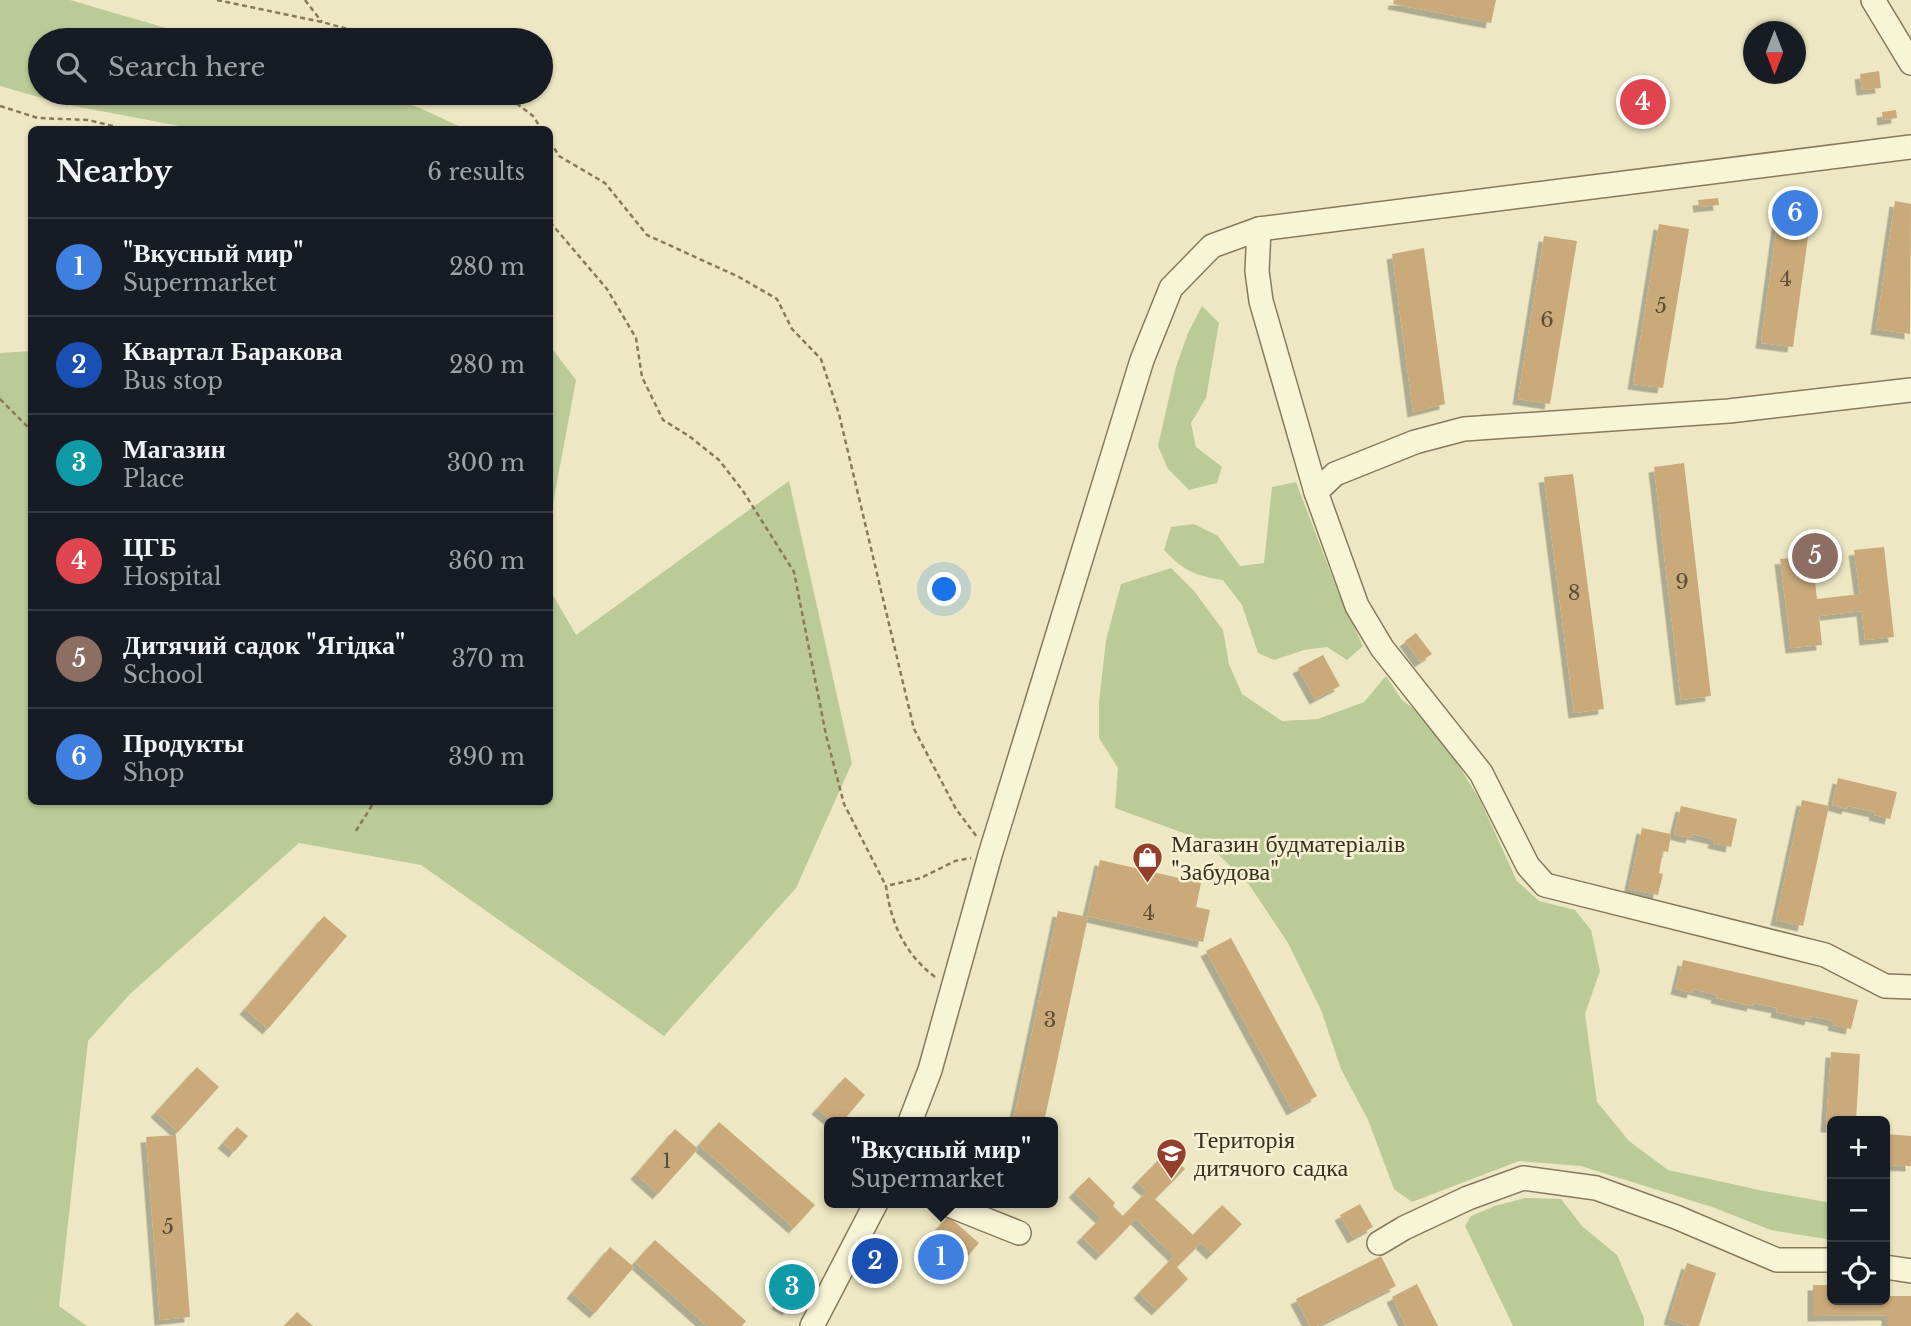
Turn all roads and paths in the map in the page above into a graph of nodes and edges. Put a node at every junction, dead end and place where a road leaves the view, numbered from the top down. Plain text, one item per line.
1 (217, 0) edge
2 (305, 0) edge
3 (1873, 0) edge
4 (322, 22) junction
5 (344, 28) edge
6 (1911, 63) edge
7 (519, 105) edge
8 (0, 106) edge
9 (113, 126) edge
10 (539, 126) edge
11 (553, 147) edge
12 (1911, 147) edge
13 (553, 226) edge
14 (1259, 229) junction
15 (1911, 390) edge
16 (0, 399) edge
17 (28, 427) edge
18 (1316, 492) junction
19 (372, 805) edge
20 (356, 831) dead end
21 (990, 855) junction
22 (886, 886) junction
23 (1911, 987) edge
24 (952, 990) junction
25 (912, 1117) edge
26 (873, 1208) edge
27 (956, 1208) edge
28 (1019, 1233) dead end
29 (1379, 1243) dead end
30 (1827, 1260) edge
31 (1890, 1268) edge
32 (1911, 1271) edge
33 (812, 1326) edge

1 - 4 path
2 - 4 path
3 - 6 street
4 - 5 path
7 - 10 path
8 - 9 path
11 - 21 path
12 - 14 street
13 - 22 path
14 - 18 street
14 - 21 street
15 - 18 street
16 - 17 path
18 - 23 street
19 - 20 path
21 - 22 path
21 - 24 street
22 - 24 path
24 - 25 street
26 - 33 street
27 - 28 street
29 - 30 street
31 - 32 street

